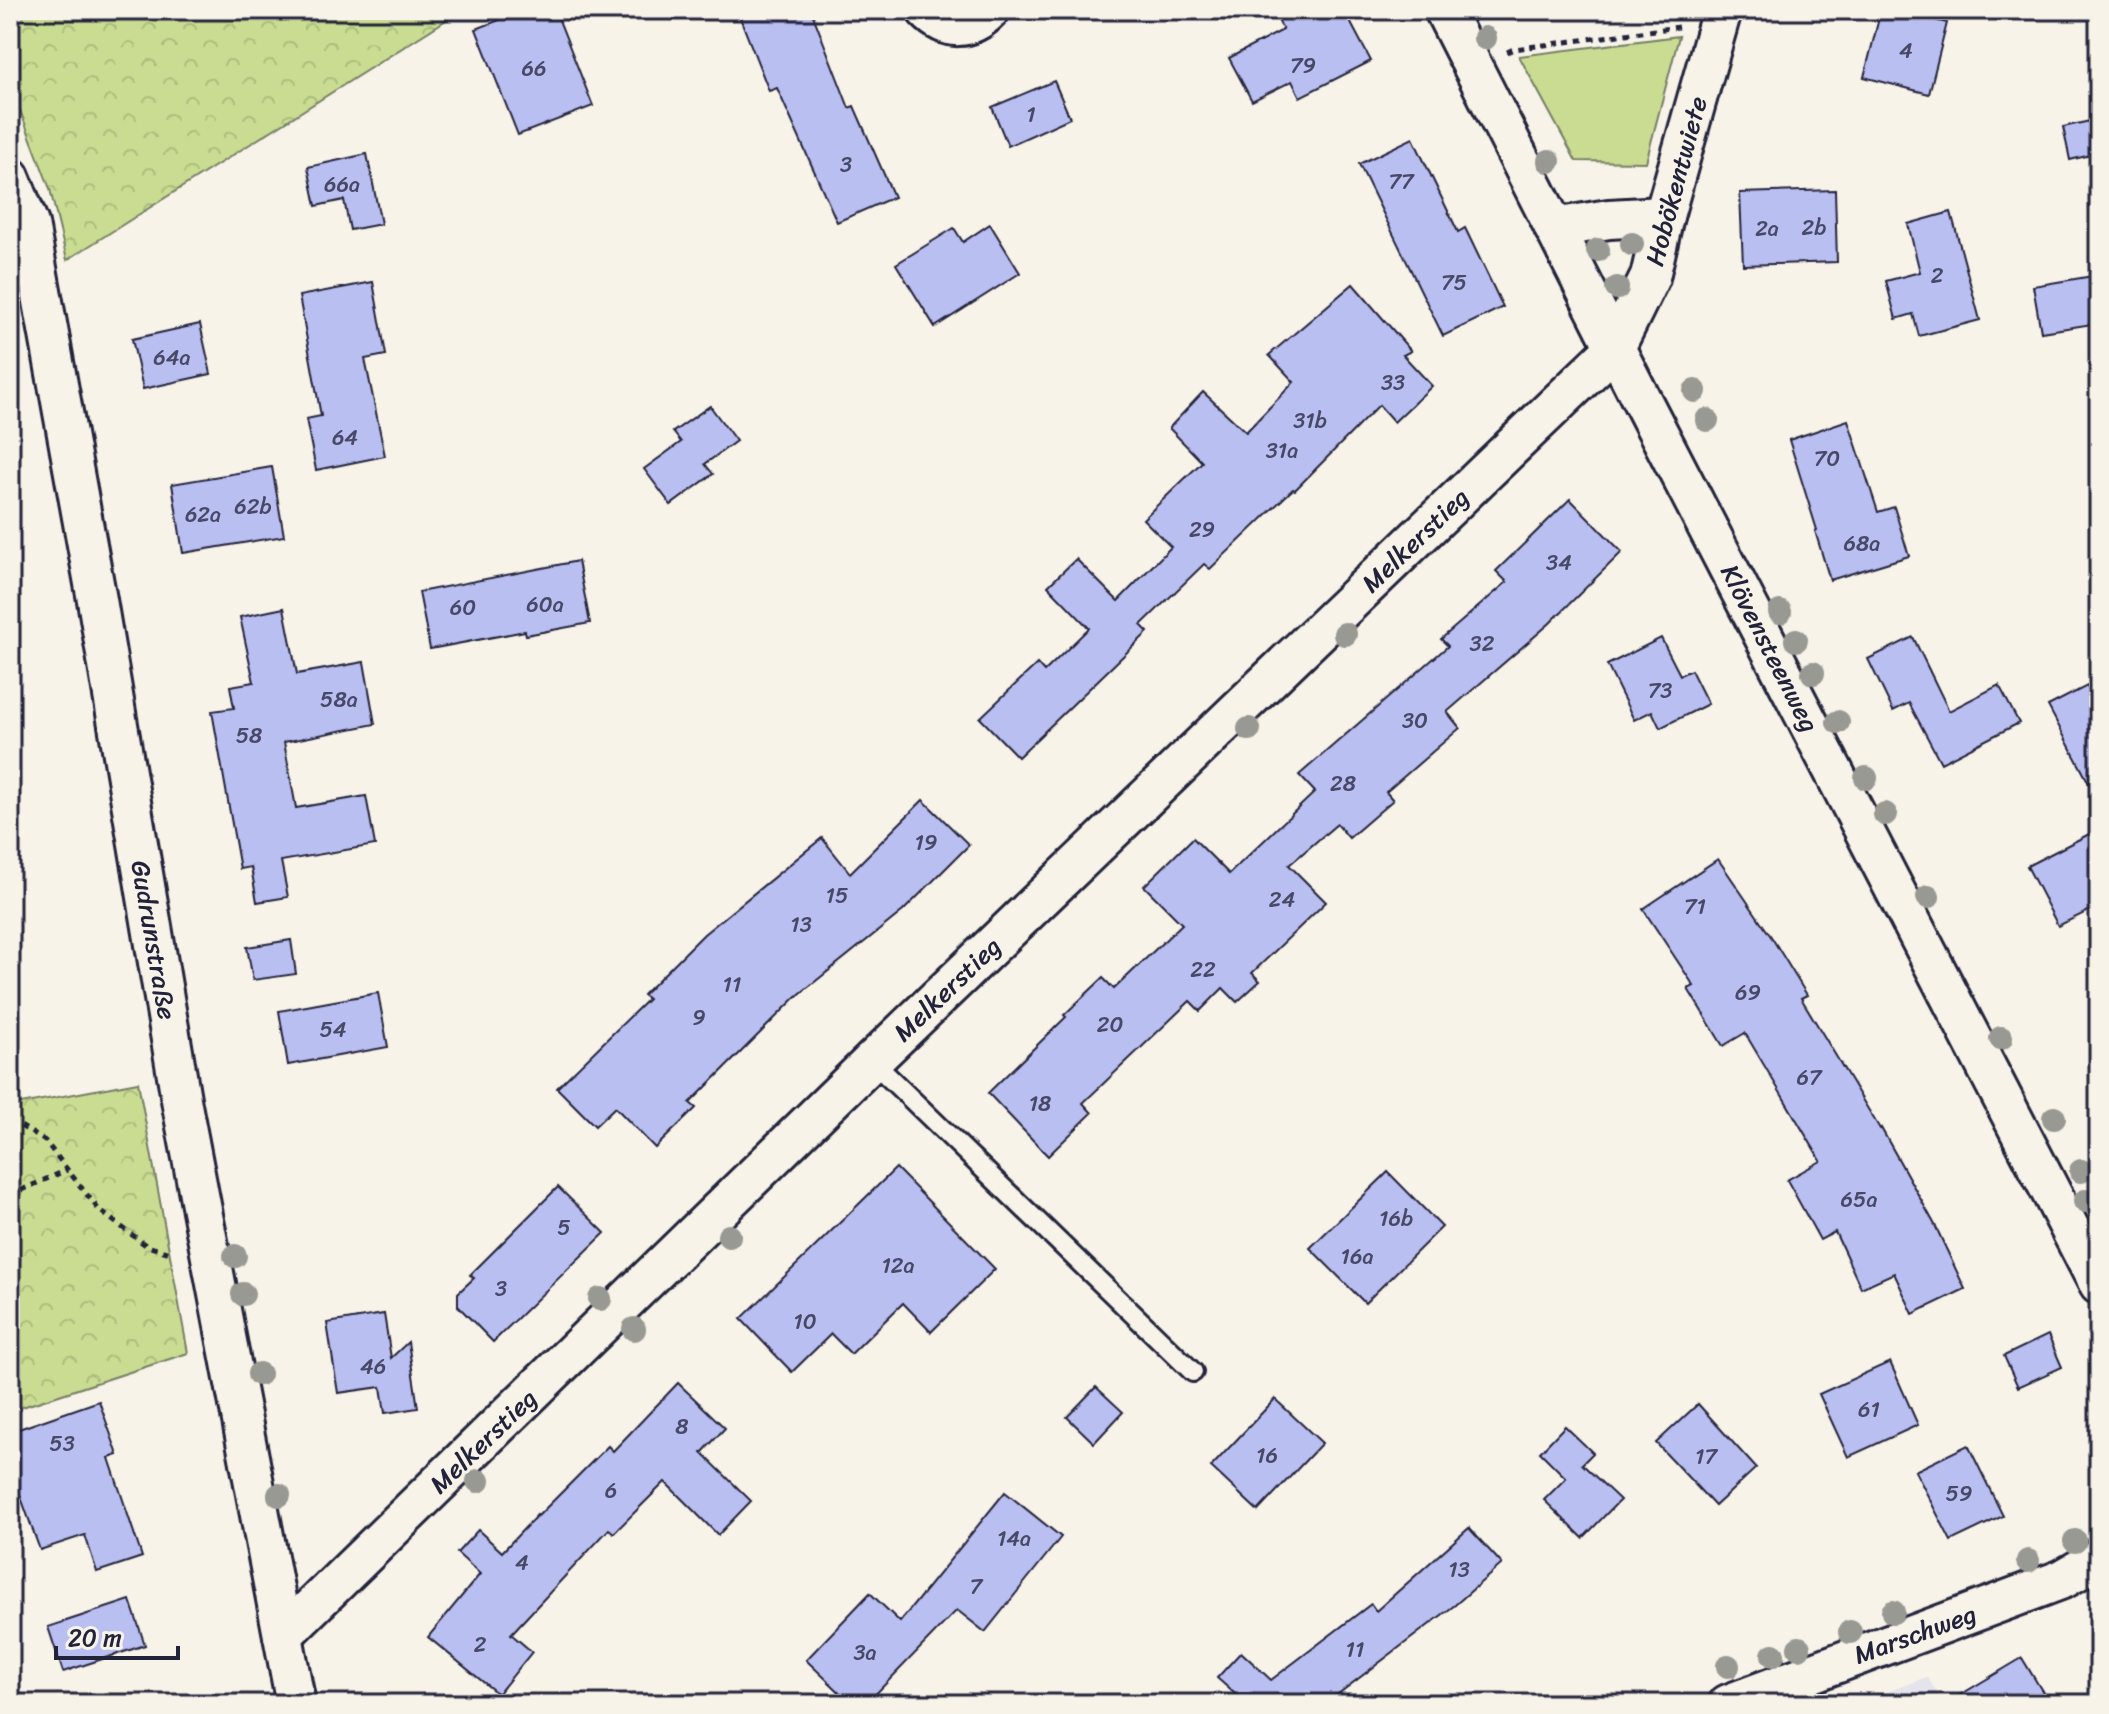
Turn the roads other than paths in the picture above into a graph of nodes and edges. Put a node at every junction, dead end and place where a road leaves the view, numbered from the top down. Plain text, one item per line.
1 (926, 10) edge
2 (990, 10) edge
3 (1444, 10) edge
4 (1717, 27) edge
5 (10, 177) edge
6 (1664, 216) junction
7 (1554, 228) junction
8 (1615, 348) junction
9 (872, 1061) junction
10 (2099, 1285) edge
11 (1193, 1372) dead end
12 (2099, 1558) edge
13 (283, 1635) junction
14 (296, 1704) edge
15 (1728, 1704) edge

1 - 2 street
3 - 7 street, Klövensteenweg
4 - 6 street, Hobökentwiete
5 - 13 street, Gudrunstraße
6 - 7 street
6 - 8 street, Hobökentwiete
7 - 8 street, Klövensteenweg
8 - 9 street, Melkerstieg
8 - 10 street, Klövensteenweg
9 - 11 lane
9 - 13 street, Melkerstieg
12 - 15 street, Marschweg
13 - 14 street, Gudrunstraße

